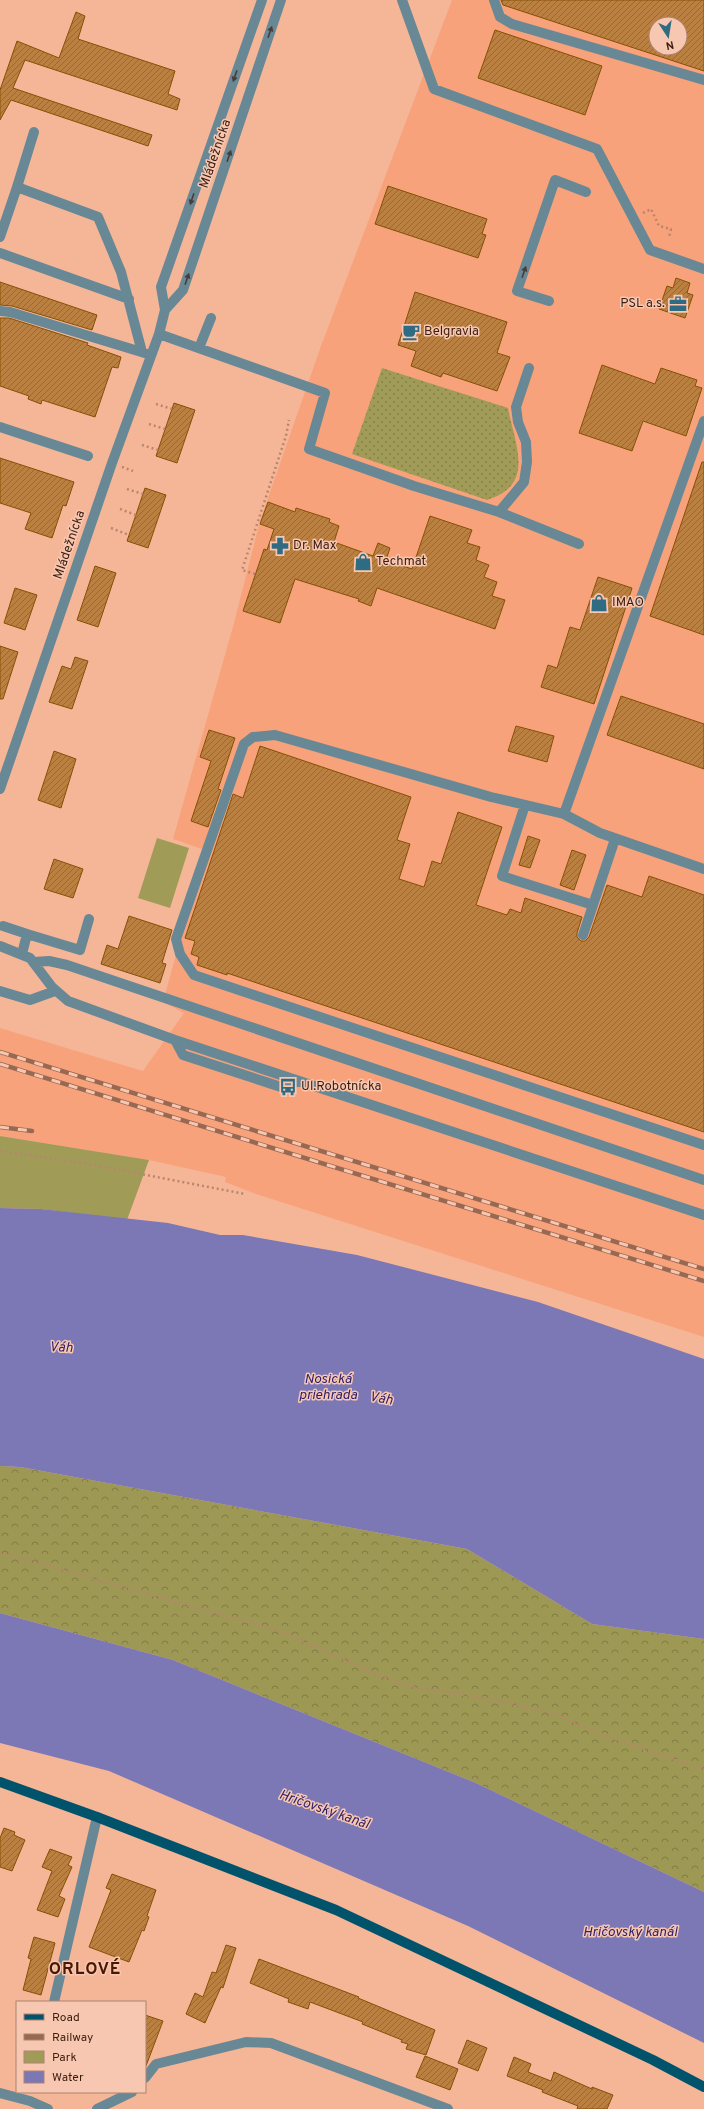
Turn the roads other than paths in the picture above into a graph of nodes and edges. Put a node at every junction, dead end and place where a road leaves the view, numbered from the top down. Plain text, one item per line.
1 (262, 0) edge
2 (281, 0) edge
3 (402, 0) edge
4 (494, 0) edge
5 (704, 80) edge
6 (34, 132) dead end
7 (17, 187) junction
8 (586, 192) dead end
9 (0, 237) edge
10 (0, 253) edge
11 (704, 269) edge
12 (129, 299) junction
13 (549, 301) dead end
14 (165, 310) junction
15 (0, 312) edge
16 (211, 318) dead end
17 (159, 334) junction
18 (199, 348) junction
19 (147, 354) junction
20 (529, 368) dead end
21 (704, 421) edge
22 (0, 427) edge
23 (88, 456) dead end
24 (499, 512) junction
25 (579, 544) dead end
26 (0, 789) edge
27 (525, 805) junction
28 (564, 814) junction
29 (615, 839) junction
30 (704, 869) edge
31 (593, 905) junction
32 (89, 918) dead end
33 (3, 926) dead end
34 (27, 934) junction
35 (583, 935) dead end
36 (0, 946) edge
37 (22, 954) junction
38 (34, 962) junction
39 (0, 991) edge
40 (56, 991) junction
41 (704, 1145) edge
42 (704, 1180) edge
43 (704, 1215) edge
44 (0, 1782) edge
45 (97, 1817) junction
46 (54, 2001) edge
47 (146, 2077) edge
48 (704, 2087) edge
49 (0, 2093) edge
50 (130, 2093) edge
51 (31, 2097) edge
52 (48, 2109) edge
53 (97, 2109) edge
54 (448, 2109) edge

1 -> 14 street, Mládežnícka
14 -> 2 street, Mládežnícka
3 - 11 street
4 - 5 street
6 - 7 street
7 - 9 street
7 - 12 street
13 -> 8 street
10 - 12 street
12 - 19 street
14 - 17 street, Mládežnícka
15 - 19 street
16 - 18 street
17 - 18 street
17 - 19 street, Mládežnícka
18 - 24 street
19 - 26 street, Mládežnícka
20 - 24 street
21 - 28 street
22 - 23 street
24 - 25 street
27 - 28 street
27 - 31 street
27 - 41 street
28 - 29 street
29 - 30 street
29 - 31 street
31 - 35 street
32 - 34 street
33 - 34 street
34 - 37 street
36 - 37 street
37 - 38 street
38 - 40 street
38 - 42 street
39 - 40 street
40 - 43 street
44 - 45 main road
45 - 46 street
45 - 48 main road
47 - 54 street
49 - 51 street
50 - 53 street
51 - 52 street

